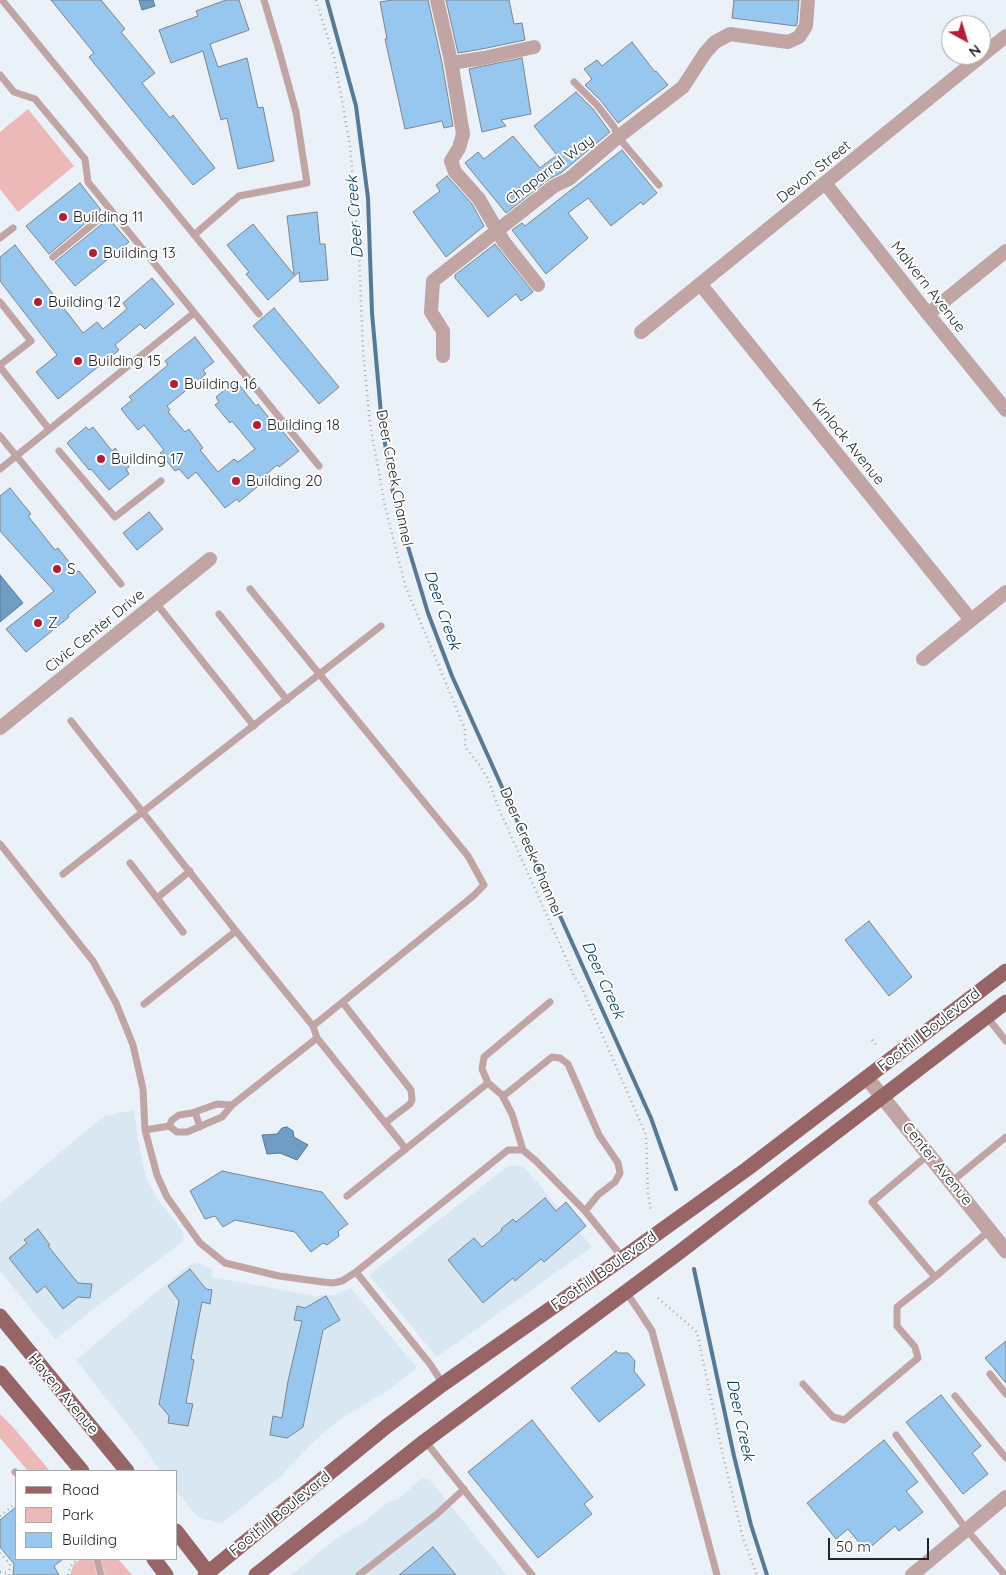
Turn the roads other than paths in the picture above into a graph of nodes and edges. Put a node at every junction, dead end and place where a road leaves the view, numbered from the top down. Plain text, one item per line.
1 (2, 0) edge
2 (264, 0) edge
3 (437, 0) edge
4 (808, 0) edge
5 (1006, 36) edge
6 (534, 47) dead end
7 (451, 63) junction
8 (0, 75) edge
9 (574, 82) dead end
10 (618, 137) junction
11 (825, 183) junction
12 (658, 185) dead end
13 (110, 210) junction
14 (13, 228) dead end
15 (498, 230) junction
16 (194, 235) junction
17 (0, 238) edge
18 (1006, 251) edge
19 (53, 257) dead end
20 (538, 285) dead end
21 (701, 285) junction
22 (0, 302) edge
23 (194, 312) junction
24 (259, 314) dead end
25 (928, 314) junction
26 (641, 332) dead end
27 (443, 356) dead end
28 (0, 366) edge
29 (1006, 410) edge
30 (49, 429) junction
31 (0, 436) edge
32 (59, 451) dead end
33 (16, 456) junction
34 (319, 466) dead end
35 (0, 469) edge
36 (161, 481) dead end
37 (210, 559) dead end
38 (121, 584) dead end
39 (250, 589) dead end
40 (1006, 592) edge
41 (156, 603) junction
42 (218, 614) dead end
43 (971, 620) junction
44 (381, 626) dead end
45 (923, 659) dead end
46 (320, 674) junction
47 (287, 700) junction
48 (71, 721) dead end
49 (254, 726) junction
50 (0, 728) edge
51 (144, 812) junction
52 (0, 844) edge
53 (130, 863) dead end
54 (190, 871) junction
55 (63, 874) dead end
56 (157, 898) junction
57 (236, 931) junction
58 (183, 932) dead end
59 (1006, 971) edge
60 (343, 1002) junction
61 (550, 1002) dead end
62 (1006, 1002) edge
63 (144, 1004) dead end
64 (987, 1017) junction
65 (313, 1026) junction
66 (317, 1038) junction
67 (1006, 1041) edge
68 (867, 1078) junction
69 (488, 1083) junction
70 (502, 1095) junction
71 (882, 1097) junction
72 (232, 1105) junction
73 (195, 1112) junction
74 (385, 1123) junction
75 (169, 1126) junction
76 (200, 1127) junction
77 (145, 1130) junction
78 (1006, 1137) edge
79 (406, 1149) junction
80 (523, 1150) junction
81 (929, 1154) junction
82 (951, 1182) junction
83 (347, 1196) dead end
84 (585, 1211) junction
85 (990, 1230) junction
86 (1006, 1251) edge
87 (623, 1258) junction
88 (356, 1272) junction
89 (935, 1276) junction
90 (625, 1292) junction
91 (0, 1316) edge
92 (0, 1373) edge
93 (990, 1374) dead end
94 (443, 1384) junction
95 (804, 1384) dead end
96 (1006, 1394) edge
97 (955, 1396) dead end
98 (896, 1435) dead end
99 (426, 1441) junction
100 (1006, 1458) edge
101 (81, 1470) edge
102 (126, 1470) edge
103 (464, 1489) junction
104 (1006, 1497) edge
105 (967, 1530) junction
106 (178, 1534) edge
107 (97, 1560) edge
108 (155, 1560) edge
109 (208, 1574) edge
110 (101, 1575) edge
111 (166, 1575) edge
112 (256, 1575) edge
113 (359, 1575) edge
114 (532, 1575) edge
115 (717, 1575) edge
116 (912, 1575) edge
117 (1005, 1575) edge

1 - 16 lane
2 - 16 lane
3 - 7 street
4 - 10 street, Chaparral Way
5 - 11 street, Devon Street
6 - 7 street
7 - 15 street
8 - 13 lane
9 - 10 lane
10 - 12 lane
10 - 15 street, Chaparral Way
11 - 21 street, Devon Street
11 - 25 street, Malvern Avenue
13 - 19 lane
13 - 23 lane
14 - 17 lane
15 - 20 street
15 - 27 street, Chaparral Way
16 - 24 lane
18 - 25 street
21 - 26 street, Devon Street
21 - 43 street, Kinlock Avenue
22 - 28 lane
23 - 30 lane
23 - 34 lane
25 - 29 street, Malvern Avenue
28 - 30 lane
30 - 33 lane
31 - 33 lane
32 - 36 lane
33 - 35 lane
33 - 38 lane
37 - 41 street, Civic Center Drive
39 - 46 lane
40 - 43 street
41 - 49 lane
41 - 50 street, Civic Center Drive
42 - 47 lane
43 - 45 street
44 - 46 lane
46 - 47 lane
46 - 60 lane
47 - 49 lane
48 - 51 lane
49 - 51 lane
51 - 54 lane
51 - 55 lane
52 - 77 lane
53 - 56 lane
54 - 56 lane
54 - 57 lane
56 - 58 lane
57 - 63 lane
57 - 65 lane
59 - 68 main road, Foothill Boulevard
60 - 65 lane
60 - 74 lane
61 - 69 lane
62 - 64 main road, Foothill Boulevard
64 - 67 lane
64 - 71 main road, Foothill Boulevard
65 - 66 lane
66 - 72 lane
66 - 74 lane
68 - 71 street, Center Avenue
68 - 87 main road, Foothill Boulevard
69 - 70 lane
69 - 79 lane
70 - 80 lane
70 - 84 lane
71 - 81 street, Center Avenue
71 - 90 main road, Foothill Boulevard
72 - 73 lane
72 - 76 lane
73 - 75 lane
73 - 76 lane
74 - 79 lane
75 - 76 lane
75 - 77 lane
77 - 88 lane
78 - 82 lane
79 - 83 lane
80 - 84 lane
80 - 88 lane
81 - 82 street, Center Avenue
81 - 89 lane
82 - 85 street, Center Avenue
84 - 87 lane
85 - 86 street, Center Avenue
85 - 89 lane
87 - 94 main road, Foothill Boulevard
88 - 94 lane
89 - 95 lane
90 - 99 main road, Foothill Boulevard
90 - 115 lane
91 - 102 main road, Haven Avenue
92 - 101 main road
93 - 96 lane
94 - 109 main road, Foothill Boulevard
97 - 100 lane
98 - 105 lane
99 - 103 lane
99 - 112 main road, Foothill Boulevard
103 - 113 lane
103 - 114 lane
104 - 105 street
105 - 116 street
105 - 117 lane
106 - 109 main road
107 - 110 lane
108 - 111 main road

